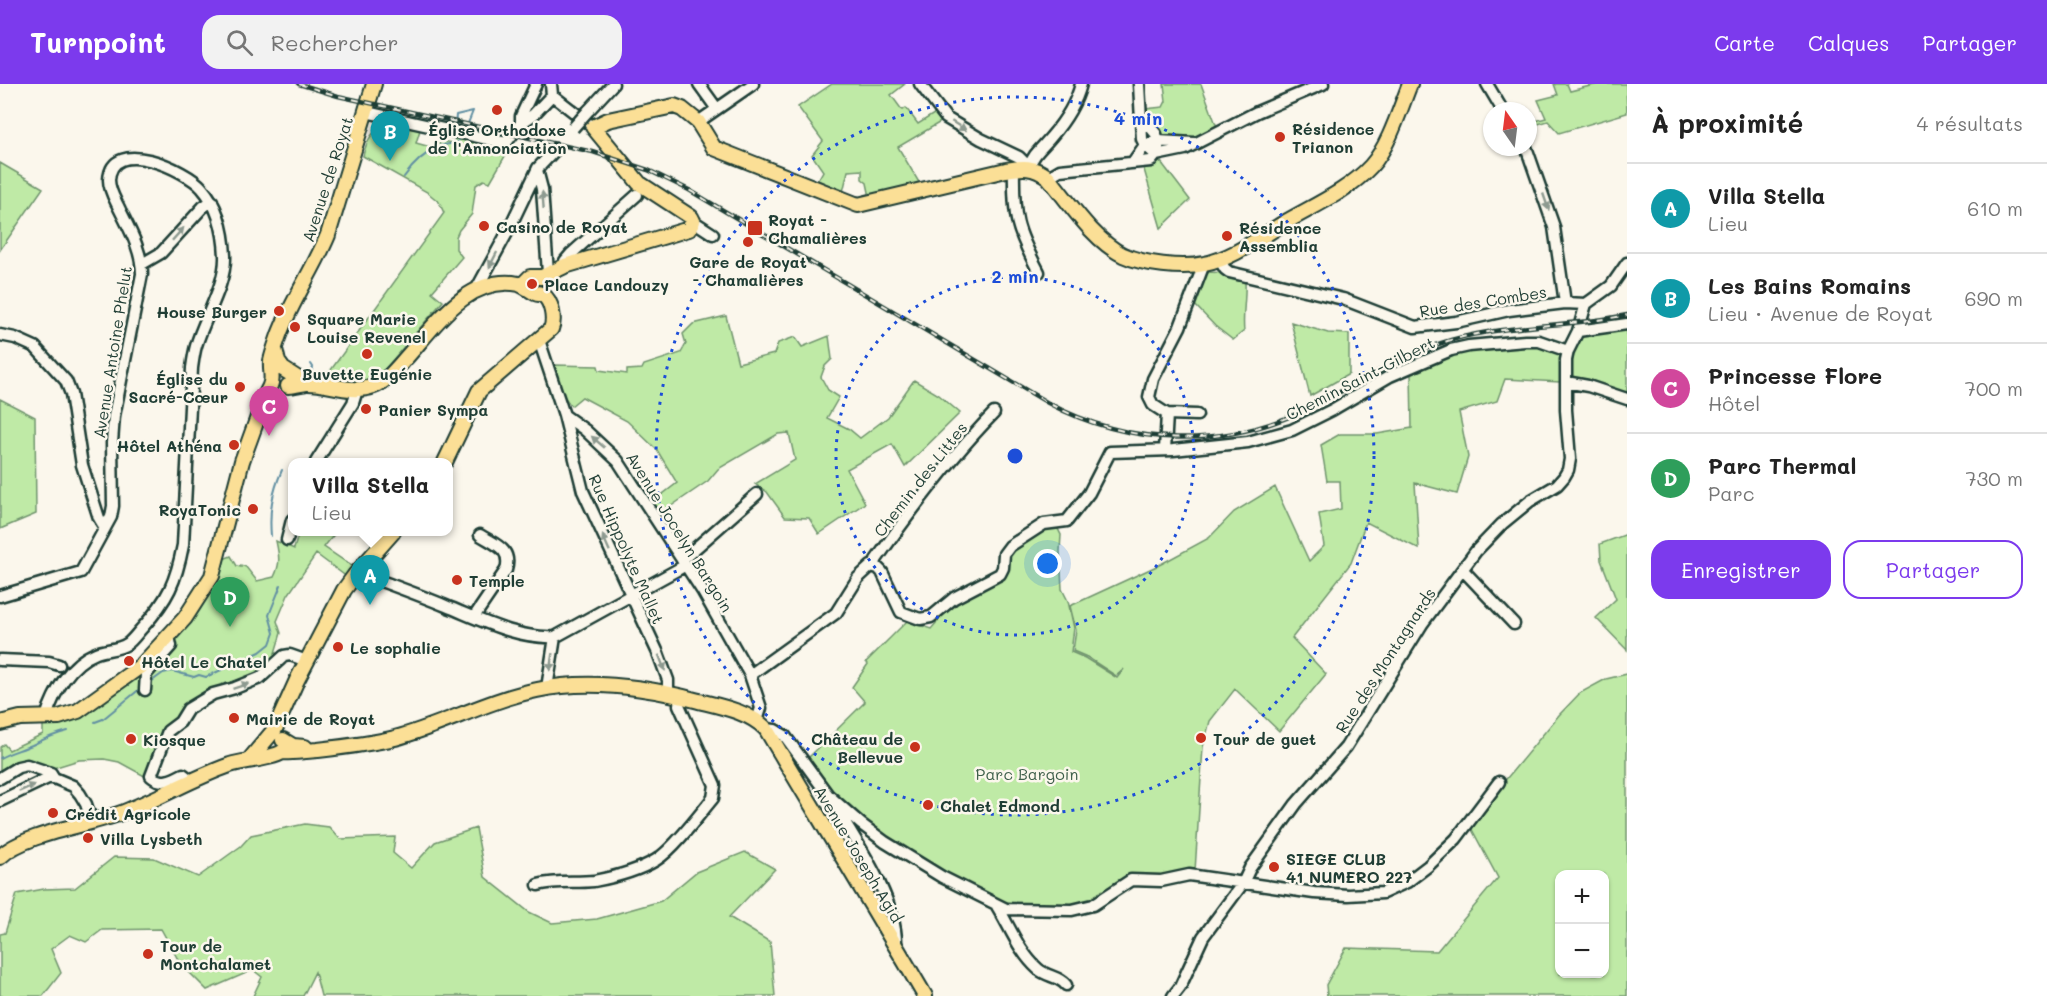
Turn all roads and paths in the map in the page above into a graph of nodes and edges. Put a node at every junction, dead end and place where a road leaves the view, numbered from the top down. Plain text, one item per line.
1 (374, 84) edge
2 (536, 84) edge
3 (613, 84) edge
4 (699, 84) edge
5 (753, 84) edge
6 (920, 84) edge
7 (1081, 84) edge
8 (1139, 84) edge
9 (1323, 84) edge
10 (1410, 84) edge
11 (1487, 84) edge
12 (552, 90) edge
13 (1498, 102) edge
14 (717, 109) junction
15 (365, 116) junction
16 (1142, 117) junction
17 (698, 122) junction
18 (521, 123) junction
19 (573, 128) dead end
20 (593, 128) junction
21 (1158, 141) junction
22 (1194, 143) junction
23 (1145, 145) junction
24 (556, 149) dead end
25 (1156, 155) junction
26 (1529, 156) edge
27 (1133, 162) junction
28 (1022, 168) junction
29 (537, 170) junction
30 (1048, 177) junction
31 (637, 195) dead end
32 (212, 201) junction
33 (693, 221) junction
34 (712, 234) dead end
35 (1219, 259) junction
36 (1627, 263) edge
37 (142, 264) junction
38 (1204, 264) junction
39 (565, 266) junction
40 (1039, 272) dead end
41 (545, 275) junction
42 (522, 285) junction
43 (476, 290) junction
44 (535, 293) junction
45 (1565, 303) junction
46 (1586, 304) junction
47 (1627, 324) edge
48 (1578, 331) junction
49 (0, 335) edge
50 (539, 340) junction
51 (1568, 351) junction
52 (282, 379) junction
53 (1566, 381) junction
54 (357, 390) junction
55 (1627, 399) edge
56 (994, 413) dead end
57 (1167, 414) junction
58 (564, 415) junction
59 (1197, 415) dead end
60 (1165, 450) junction
61 (319, 458) edge
62 (447, 458) edge
63 (757, 494) dead end
64 (105, 528) junction
65 (288, 533) edge
66 (480, 535) dead end
67 (389, 536) edge
68 (286, 540) dead end
69 (684, 562) junction
70 (875, 567) junction
71 (1463, 570) junction
72 (358, 571) junction
73 (0, 596) edge
74 (630, 596) junction
75 (474, 617) junction
76 (1514, 624) dead end
77 (169, 636) junction
78 (555, 637) junction
79 (0, 660) edge
80 (308, 661) junction
81 (59, 664) dead end
82 (750, 675) junction
83 (547, 688) junction
84 (146, 690) dead end
85 (674, 695) junction
86 (46, 717) junction
87 (6, 722) edge
88 (761, 725) junction
89 (0, 728) edge
90 (275, 744) junction
91 (0, 778) edge
92 (54, 778) junction
93 (191, 780) junction
94 (1499, 782) dead end
95 (828, 795) junction
96 (0, 801) edge
97 (92, 822) junction
98 (0, 857) edge
99 (1243, 883) junction
100 (538, 885) dead end
101 (997, 906) junction
102 (896, 946) junction
103 (1066, 985) dead end
104 (925, 996) edge
105 (1173, 996) edge

1 - 15 main road, Avenue de Royat
2 - 18 street
3 - 19 street, bridge
4 - 14 street
5 - 14 street
6 -> 28 street
7 - 28 street
8 - 16 street
9 - 22 street
10 - 35 main road
11 - 13 street
12 - 18 street
12 - 20 street
14 - 17 street
15 - 18 street
15 - 52 main road, Avenue de Royat
16 - 21 street
16 - 23 street
17 - 20 main road
17 - 28 main road
20 - 33 main road
21 - 22 street
21 - 23 street
21 - 25 street
22 - 25 street
23 - 25 street
23 - 27 street
24 - 29 street
25 - 27 street
26 -> 45 street
27 - 30 street
28 - 30 main road
28 - 40 street
41 -> 29 street
29 -> 43 street
30 - 38 main road
31 - 39 street
37 -> 32 street
32 - 37 street, Avenue Antoine Phelut
32 - 86 street, Avenue Antoine Phelut
33 - 34 street
33 - 39 main road
35 - 38 main road
35 - 45 street, Rue des Combes
36 - 46 street
37 - 64 street, Avenue Antoine Phelut
38 - 57 street
39 - 41 main road
41 - 42 main road
41 - 44 main road
42 - 43 main road
42 - 44 main road
43 - 54 main road
44 - 50 main road
45 - 46 street, Rue des Combes
46 - 48 street, Rue des Montagnards
47 - 48 street
48 - 51 street, Rue des Montagnards
49 - 64 street
50 - 58 street
50 - 62 main road
51 - 53 street, Rue des Montagnards
51 - 60 street, Chemin Saint-Gilbert
52 - 54 main road
52 - 77 main road
53 - 55 street
53 - 71 street, Rue des Montagnards
54 - 61 street
56 - 70 street, Chemin des Littes
57 - 59 street
57 - 60 street
69 -> 58 street, Avenue Jocelyn Bargoin
74 -> 58 street, Rue Hippolyte Mallet
60 - 70 street, Chemin Saint-Gilbert
63 - 69 street
64 - 73 street, Avenue Antoine Phelut
65 - 68 street
66 - 75 street
67 - 72 main road
69 - 74 street
69 - 82 street, Avenue Jocelyn Bargoin
70 - 82 street
71 - 76 street
71 - 99 street, Rue des Montagnards
72 - 75 street
72 - 80 main road
74 - 78 street
74 -> 85 street, Rue Hippolyte Mallet
75 - 78 street
77 - 84 street
77 - 86 main road
78 -> 83 street
79 - 81 street
80 - 90 main road
93 -> 80 street
82 - 88 street, Avenue Jocelyn Bargoin
83 - 85 main road
83 - 90 main road
85 - 88 main road
85 - 100 street, Rue Hippolyte Mallet
86 - 87 main road
87 - 89 street
88 - 95 street
88 - 102 main road, Avenue Joseph Agid
90 - 93 main road
91 - 92 street
96 -> 92 street
92 - 97 street
93 - 97 main road
94 - 99 street
95 - 101 street
95 - 102 street
97 - 98 main road
99 - 101 street
99 - 105 street, Rue des Montagnards
101 - 103 street
102 - 104 main road, Avenue Joseph Agid

